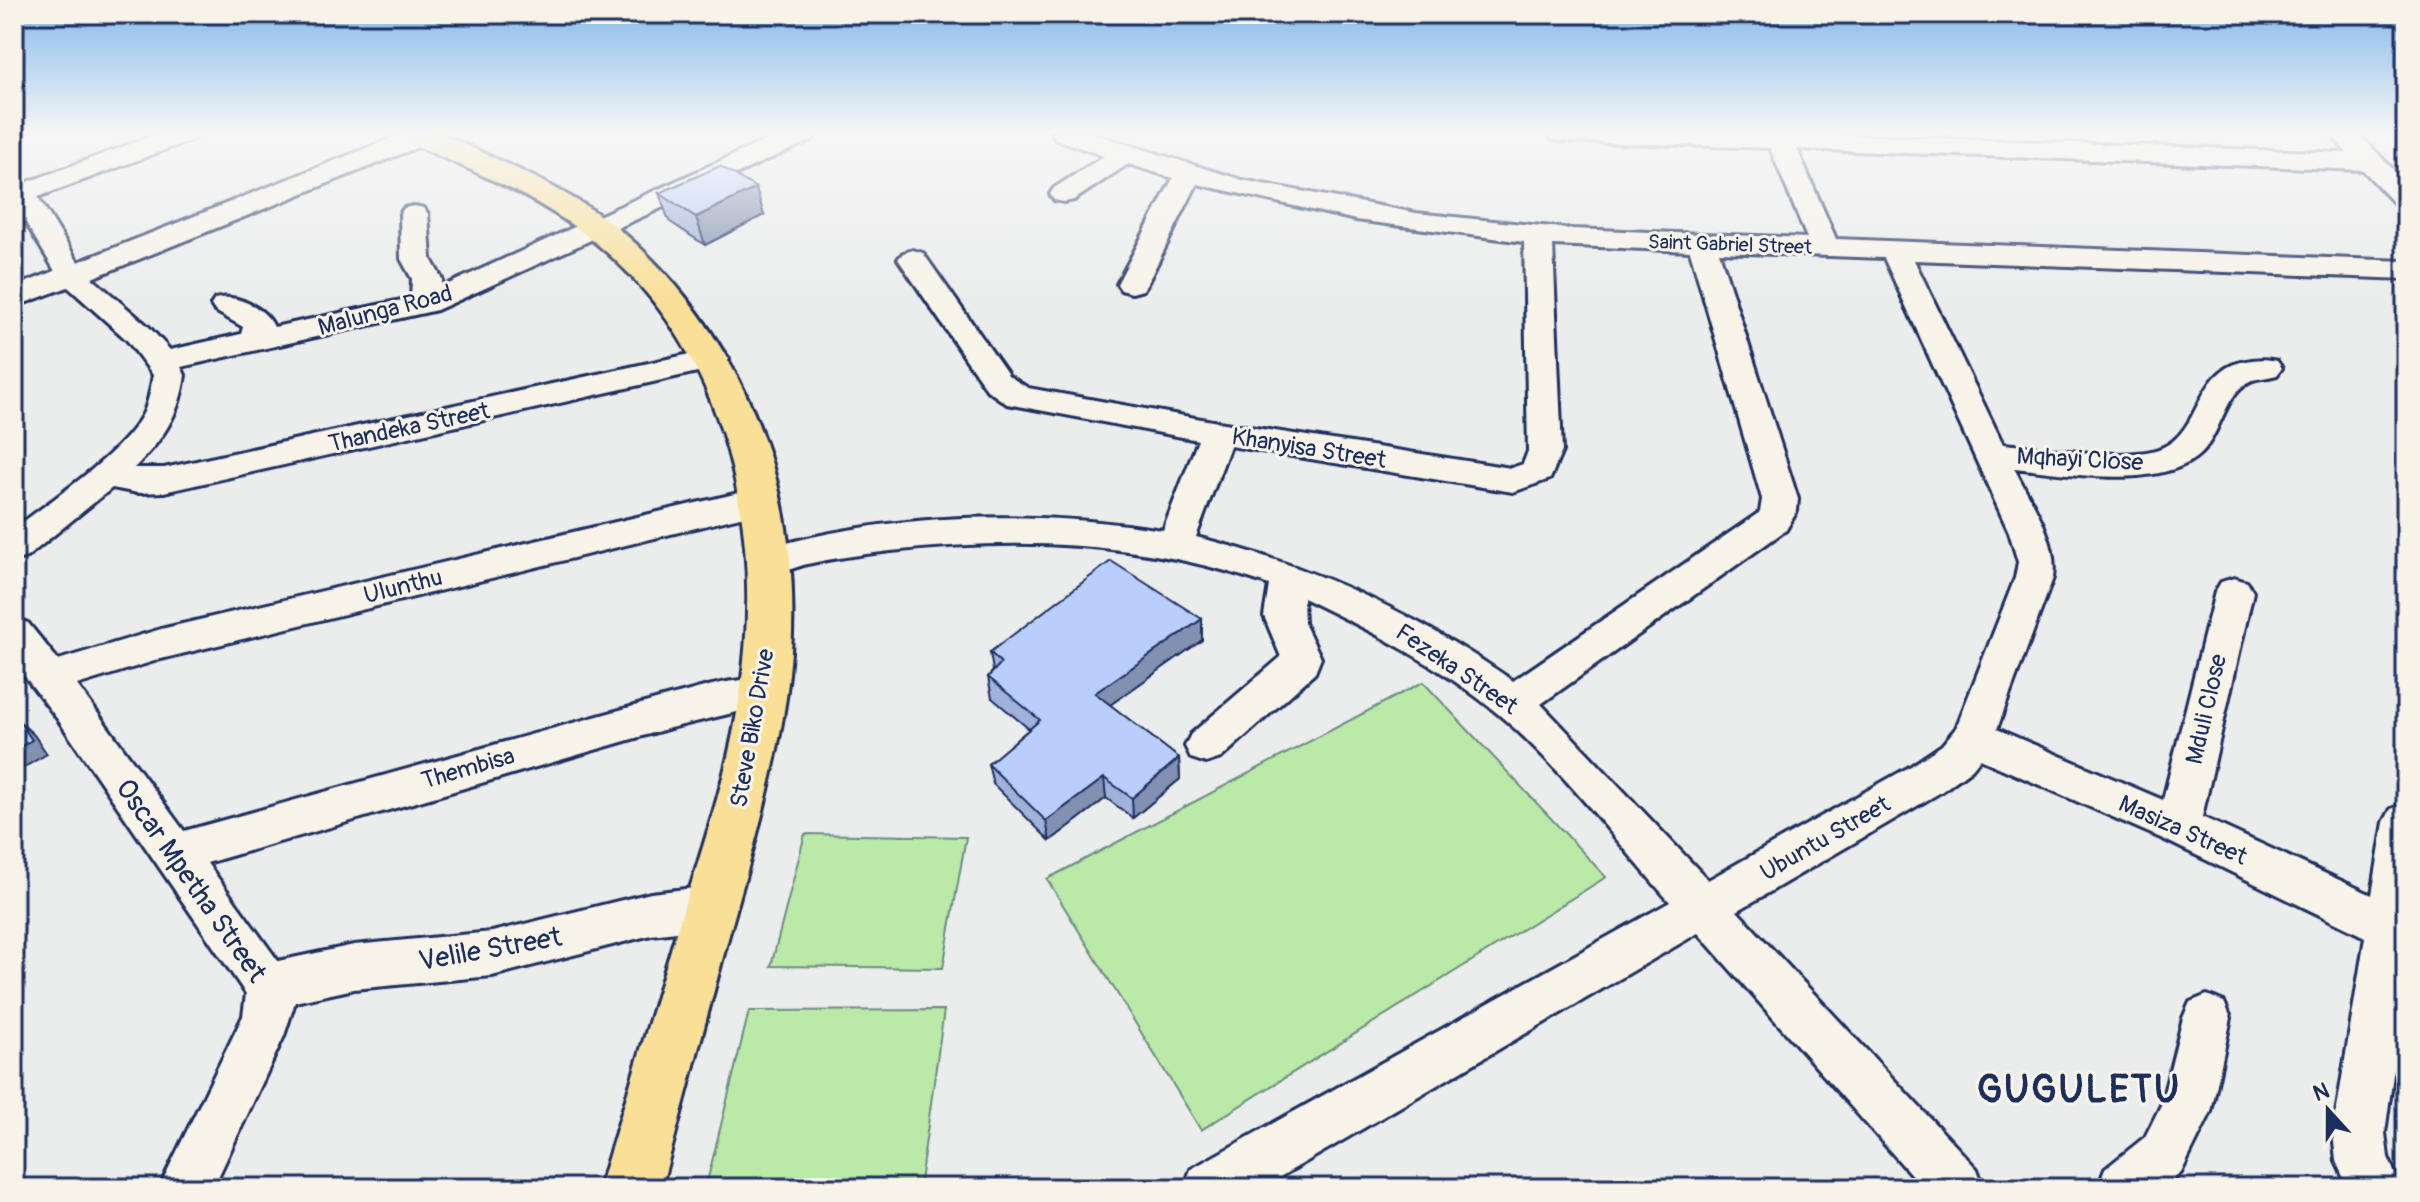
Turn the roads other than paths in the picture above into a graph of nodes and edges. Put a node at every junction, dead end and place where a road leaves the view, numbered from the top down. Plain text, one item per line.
1 (283, 189) edge
2 (527, 189) edge
3 (675, 189) edge
4 (1071, 189) edge
5 (1181, 189) edge
6 (1253, 189) edge
7 (1801, 189) edge
8 (18, 190) edge
9 (1064, 194) dead end
10 (414, 214) dead end
11 (596, 228) junction
12 (1538, 235) junction
13 (1702, 243) junction
14 (1825, 247) junction
15 (1896, 252) junction
16 (913, 259) dead end
17 (2406, 270) edge
18 (73, 275) junction
19 (1132, 284) dead end
20 (14, 298) edge
21 (426, 304) junction
22 (226, 305) dead end
23 (255, 341) junction
24 (713, 359) junction
25 (164, 361) junction
26 (2266, 368) dead end
27 (1218, 433) junction
28 (1991, 454) junction
29 (104, 475) junction
30 (760, 500) junction
31 (1176, 542) junction
32 (14, 548) edge
33 (767, 561) junction
34 (1290, 578) junction
35 (2234, 592) dead end
36 (14, 633) edge
37 (48, 679) junction
38 (763, 695) junction
39 (1512, 703) junction
40 (1973, 737) junction
41 (1206, 746) dead end
42 (2406, 822) edge
43 (2178, 826) junction
44 (175, 853) junction
45 (711, 907) junction
46 (1703, 909) junction
47 (2392, 927) junction
48 (268, 986) junction
49 (2207, 1018) dead end
50 (185, 1188) edge
51 (630, 1188) edge
52 (1210, 1188) edge
53 (1958, 1188) edge
54 (2124, 1188) edge
55 (2375, 1188) edge

1 - 18 street
2 - 11 main road, Steve Biko Drive
3 - 11 street, Malunga Road
4 - 9 street
5 - 19 street
6 - 12 street, Saint Gabriel Street
7 - 14 street
8 - 18 street
10 - 21 street
11 - 21 street, Malunga Road
11 - 24 main road, Steve Biko Drive
12 - 13 street, Saint Gabriel Street
12 - 27 street, Khanyisa Street
13 - 14 street, Saint Gabriel Street
13 - 39 street
14 - 15 street, Saint Gabriel Street
15 - 17 street, Saint Gabriel Street
15 - 28 street, Ubuntu Street
16 - 27 street, Khanyisa Street
18 - 20 street
18 - 25 street
21 - 23 street, Malunga Road
22 - 23 street
23 - 25 street, Malunga Road
24 - 29 street, Thandeka Street
24 - 30 main road, Steve Biko Drive
25 - 29 street
26 - 28 street, Mqhayi Close
27 - 31 street
28 - 40 street, Ubuntu Street
29 - 32 street
30 - 33 main road, Steve Biko Drive
30 - 37 street, Ulunthu
31 - 33 street, Fezeka Street
31 - 34 street, Fezeka Street
33 - 38 main road, Steve Biko Drive
34 - 39 street, Fezeka Street
34 - 41 street
35 - 43 street, Mduli Close
36 - 37 street, Oscar Mpetha Street
37 - 44 street, Oscar Mpetha Street
38 - 44 street, Thembisa
38 - 45 main road, Steve Biko Drive
39 - 46 street, Fezeka Street
40 - 43 street, Masiza Street
40 - 46 street, Ubuntu Street
42 - 47 street
43 - 47 street, Masiza Street
44 - 48 street, Oscar Mpetha Street
45 - 48 street, Velile Street
45 - 51 main road, Steve Biko Drive
46 - 52 street, Ubuntu Street
46 - 53 street, Fezeka Street
47 - 55 street
48 - 50 street, Oscar Mpetha Street
49 - 54 street

